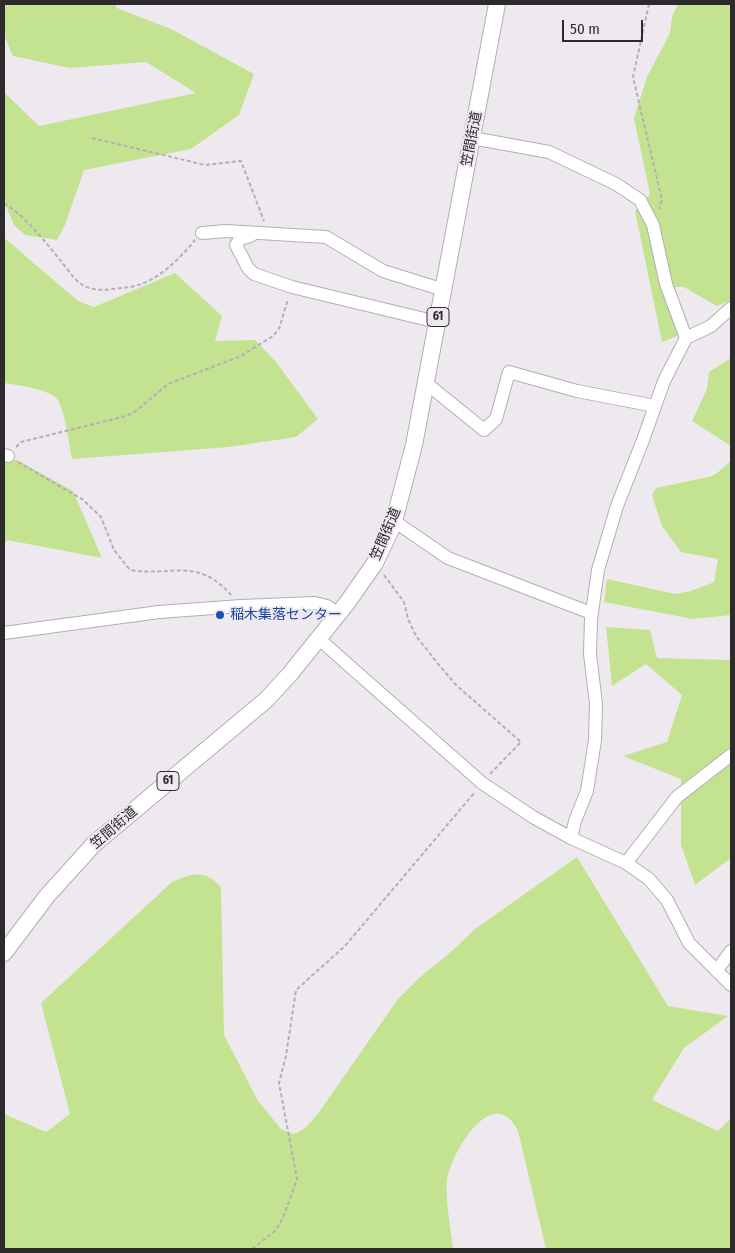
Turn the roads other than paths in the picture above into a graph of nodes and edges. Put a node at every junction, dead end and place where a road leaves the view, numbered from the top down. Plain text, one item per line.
1 (497, 4) edge
2 (472, 138) junction
3 (202, 233) road end
4 (254, 233) junction
5 (444, 290) junction
6 (731, 308) edge
7 (437, 322) junction
8 (686, 338) junction
9 (426, 383) junction
10 (655, 406) junction
11 (394, 521) junction
12 (592, 613) junction
13 (339, 614) junction
14 (4, 633) edge
15 (319, 639) junction
16 (731, 755) edge
17 (571, 838) junction
18 (626, 863) junction
19 (731, 950) edge
20 (4, 953) edge
21 (717, 970) junction
22 (731, 986) edge

1 - 2 main road, 笠間街道 / 61
2 - 5 main road, 笠間街道 / 61
2 - 8 street
3 - 4 street
4 - 5 street
4 - 7 street
5 - 7 main road, 笠間街道 / 61
6 - 8 street
7 - 9 main road, 笠間街道 / 61
8 - 10 street
9 - 10 street
9 - 11 main road, 笠間街道 / 61
10 - 12 street
11 - 12 street
11 - 13 main road, 笠間街道 / 61
12 - 17 street
13 - 14 street
13 - 15 main road, 笠間街道 / 61
15 - 17 street
15 - 20 main road, 笠間街道 / 61
16 - 18 street
17 - 18 street
18 - 21 street
19 - 21 street
21 - 22 street

